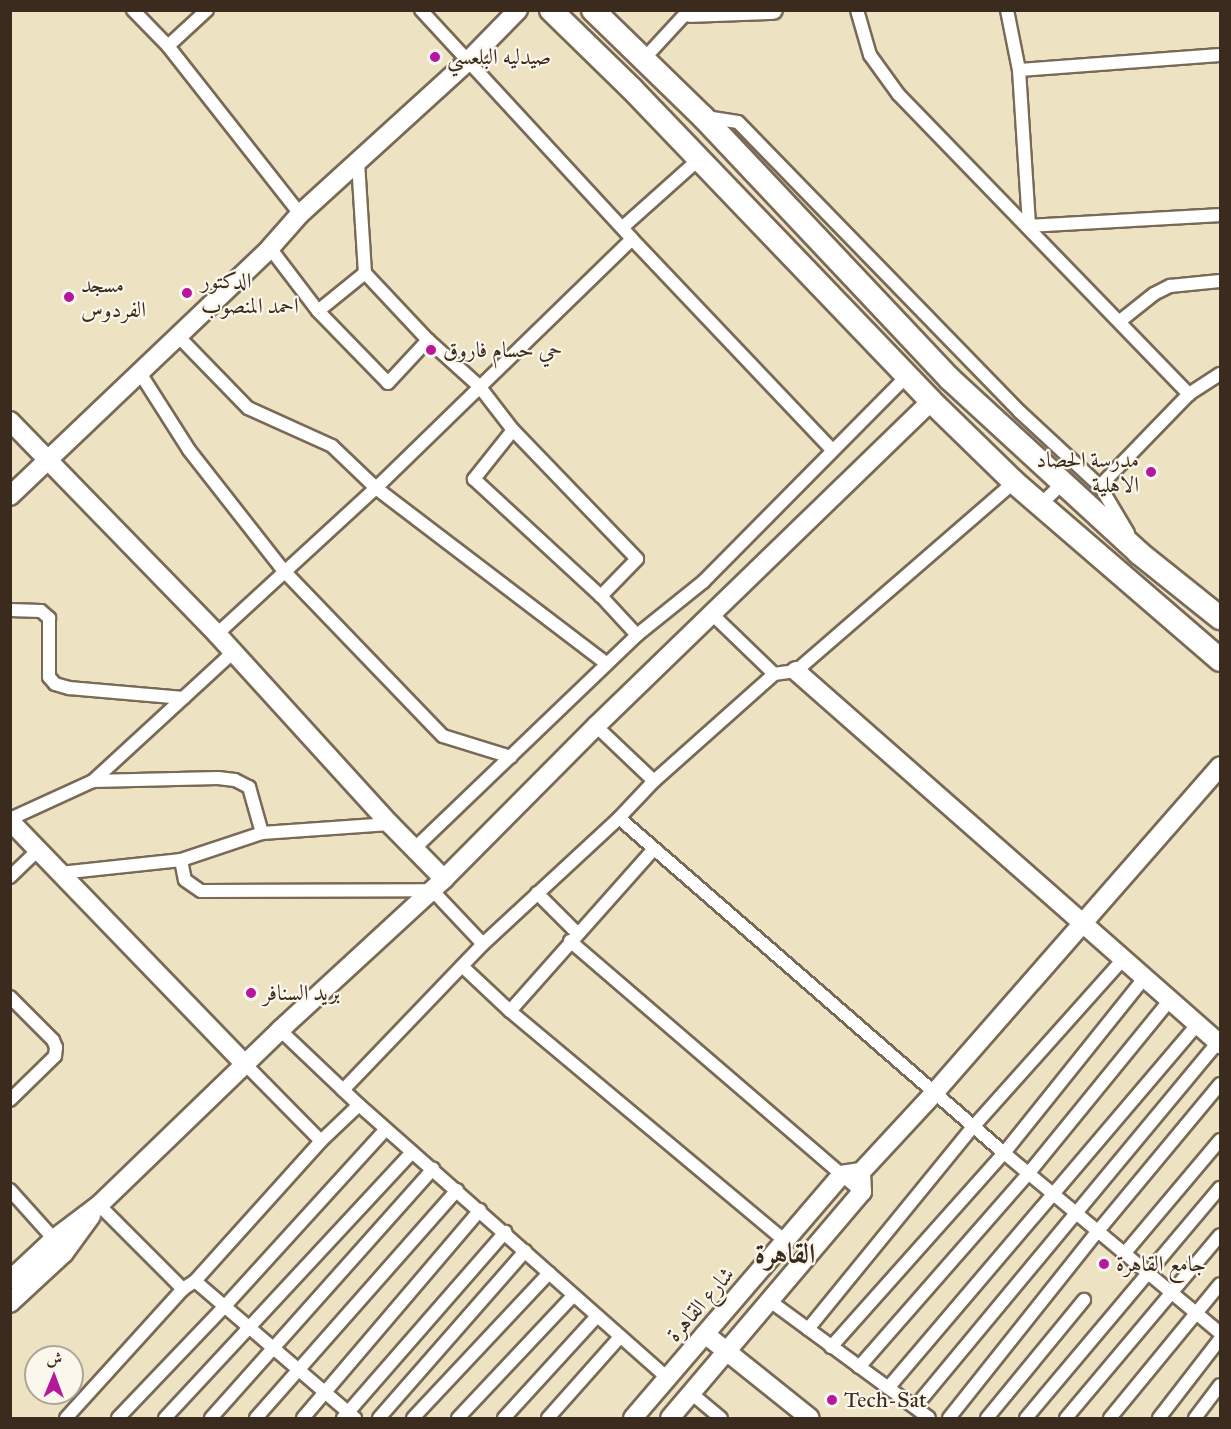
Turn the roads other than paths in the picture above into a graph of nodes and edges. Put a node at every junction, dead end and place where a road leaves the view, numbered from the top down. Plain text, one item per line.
1 (133, 10) edge
2 (207, 10) edge
3 (421, 10) edge
4 (518, 10) edge
5 (551, 10) edge
6 (593, 10) edge
7 (773, 10) edge
8 (857, 10) edge
9 (1007, 10) edge
10 (690, 12) edge
11 (168, 46) junction
12 (1221, 55) edge
13 (642, 61) junction
14 (466, 62) junction
15 (1019, 70) junction
16 (703, 117) junction
17 (698, 160) junction
18 (358, 162) junction
19 (300, 214) junction
20 (1221, 215) edge
21 (1029, 226) junction
22 (623, 227) junction
23 (632, 239) junction
24 (270, 248) junction
25 (365, 273) junction
26 (1221, 280) edge
27 (318, 311) junction
28 (1120, 321) junction
29 (177, 335) junction
30 (428, 340) junction
31 (140, 373) junction
32 (1221, 374) edge
33 (907, 376) junction
34 (478, 386) junction
35 (1189, 394) junction
36 (931, 400) junction
37 (10, 421) edge
38 (513, 430) junction
39 (832, 450) junction
40 (48, 459) junction
41 (1014, 482) junction
42 (1062, 484) junction
43 (1100, 486) junction
44 (376, 488) junction
45 (10, 496) edge
46 (1041, 504) junction
47 (1139, 553) junction
48 (284, 571) junction
49 (601, 596) junction
50 (10, 610) edge
51 (713, 615) junction
52 (1221, 618) edge
53 (217, 634) junction
54 (637, 635) junction
55 (232, 653) junction
56 (1221, 660) edge
57 (607, 664) junction
58 (796, 671) junction
59 (774, 674) junction
60 (184, 698) junction
61 (596, 726) junction
62 (511, 757) junction
63 (1221, 766) edge
64 (93, 781) junction
65 (654, 781) junction
66 (619, 818) junction
67 (10, 820) edge
68 (390, 824) junction
69 (262, 833) junction
70 (39, 849) junction
71 (414, 849) junction
72 (654, 849) junction
73 (181, 860) junction
74 (60, 873) junction
75 (10, 877) edge
76 (438, 885) junction
77 (537, 893) junction
78 (1082, 924) junction
79 (574, 937) junction
80 (483, 944) junction
81 (1123, 959) junction
82 (462, 966) junction
83 (1144, 978) junction
84 (10, 997) edge
85 (1170, 1000) junction
86 (510, 1011) junction
87 (1198, 1024) junction
88 (280, 1030) junction
89 (1219, 1043) edge
90 (244, 1064) junction
91 (1221, 1084) edge
92 (343, 1090) junction
93 (934, 1092) junction
94 (10, 1100) edge
95 (359, 1105) junction
96 (973, 1127) junction
97 (386, 1129) junction
98 (1221, 1140) edge
99 (321, 1141) junction
100 (412, 1152) junction
101 (1004, 1154) junction
102 (433, 1169) junction
103 (861, 1172) junction
104 (1028, 1174) junction
105 (841, 1175) junction
106 (1221, 1188) edge
107 (10, 1190) edge
108 (457, 1190) junction
109 (862, 1192) junction
110 (1053, 1195) junction
111 (99, 1205) junction
112 (480, 1210) junction
113 (1075, 1213) junction
114 (1098, 1231) junction
115 (505, 1232) junction
116 (1221, 1235) edge
117 (54, 1239) junction
118 (786, 1242) junction
119 (525, 1251) junction
120 (1124, 1254) junction
121 (549, 1273) junction
122 (1148, 1274) junction
123 (10, 1280) edge
124 (195, 1281) junction
125 (1221, 1284) edge
126 (183, 1289) junction
127 (1172, 1293) junction
128 (573, 1296) junction
129 (1084, 1300) dead end
130 (770, 1301) junction
131 (10, 1303) edge
132 (225, 1306) junction
133 (1197, 1312) junction
134 (597, 1317) junction
135 (250, 1328) junction
136 (808, 1329) junction
137 (1221, 1332) edge
138 (705, 1334) junction
139 (620, 1337) junction
140 (1221, 1339) edge
141 (831, 1347) junction
142 (274, 1349) junction
143 (726, 1352) junction
144 (859, 1367) junction
145 (300, 1370) junction
146 (668, 1378) junction
147 (1221, 1386) edge
148 (888, 1388) junction
149 (326, 1393) junction
150 (691, 1393) junction
151 (915, 1407) junction
152 (349, 1417) edge
153 (721, 1418) edge
154 (928, 1418) edge
155 (66, 1419) edge
156 (118, 1419) edge
157 (165, 1419) edge
158 (211, 1419) edge
159 (256, 1419) edge
160 (303, 1419) edge
161 (379, 1419) edge
162 (413, 1419) edge
163 (458, 1419) edge
164 (504, 1419) edge
165 (548, 1419) edge
166 (633, 1419) edge
167 (670, 1419) edge
168 (810, 1419) edge
169 (949, 1419) edge
170 (987, 1419) edge
171 (1026, 1419) edge
172 (1066, 1419) edge
173 (1110, 1419) edge
174 (1159, 1419) edge
175 (1195, 1419) edge

1 - 11 street
2 - 11 street
3 - 14 street
4 - 14 street
5 - 17 highway
6 - 13 highway
7 - 10 street
8 - 21 street
9 - 15 street
10 - 13 street
11 - 19 street
12 - 15 street
13 - 16 highway
14 - 18 street
14 - 22 street
15 - 21 street
16 - 42 highway
16 - 43 street
17 - 22 street
17 - 33 highway
18 - 19 street
18 - 25 street
19 - 24 street
20 - 21 street
21 - 28 street
22 - 23 street
23 - 34 street
23 - 39 street
24 - 27 street
24 - 29 street
25 - 27 street
25 - 30 street
26 - 28 street
27 - 30 street
28 - 35 street
29 - 31 street
29 - 44 street
30 - 34 street
31 - 40 street
31 - 48 street
32 - 35 street
33 - 36 highway
33 - 39 street
34 - 38 street
34 - 44 street
35 - 43 street
36 - 41 highway
36 - 51 street
37 - 40 street
38 - 49 street
38 - 49 street
39 - 54 street
40 - 45 street
40 - 53 street
41 - 46 highway
41 - 58 street
42 - 46 street
42 - 47 highway
43 - 47 street
44 - 48 street
44 - 57 street
46 - 56 highway
47 - 52 highway
48 - 53 street
48 - 62 street
49 - 54 street
50 - 60 street
51 - 59 street
51 - 61 street
53 - 55 street
54 - 57 street
55 - 60 street
55 - 68 street
57 - 62 street
58 - 59 street
58 - 78 street
59 - 65 street
60 - 64 street
61 - 65 street
61 - 76 street
62 - 71 street
63 - 78 street
64 - 67 street
64 - 69 street
65 - 66 street
66 - 72 street
66 - 77 street
67 - 70 street
68 - 69 street
68 - 71 street
69 - 73 street
70 - 74 street
70 - 75 street
71 - 76 street
72 - 79 street
72 - 93 street
73 - 74 street
73 - 76 street
74 - 90 street
76 - 80 street
76 - 88 street
77 - 79 street
77 - 80 street
78 - 81 street
78 - 93 street
79 - 86 street
79 - 105 street
80 - 82 street
81 - 83 street
81 - 96 street
82 - 86 street
82 - 92 street
83 - 85 street
83 - 101 street
84 - 94 street
85 - 87 street
85 - 104 street
86 - 118 street
87 - 89 street
87 - 110 street
88 - 90 street
88 - 92 street
89 - 113 street
90 - 99 street
90 - 111 street
91 - 114 street
92 - 95 street
93 - 96 street
93 - 103 street
95 - 97 street
95 - 99 street
96 - 101 street
96 - 136 street
97 - 100 street
97 - 132 street
98 - 120 street
99 - 124 street
100 - 102 street
100 - 135 street
101 - 104 street
101 - 141 street
102 - 108 street
102 - 142 street
103 - 105 street
103 - 109 street
104 - 110 street
104 - 144 street
105 - 109 street
105 - 118 street, شارع القاهرة
106 - 122 street
107 - 117 street
108 - 112 street
108 - 145 street
109 - 130 street
110 - 113 street
110 - 148 street
111 - 117 street
111 - 126 street
111 - 131 street
112 - 115 street
112 - 149 street
113 - 114 street
113 - 151 street
114 - 120 street
114 - 169 street
115 - 119 street
115 - 152 street
116 - 127 street
117 - 123 street
118 - 138 street, شارع القاهرة
119 - 121 street
119 - 161 street
120 - 122 street
121 - 128 street
121 - 162 street
122 - 127 street
122 - 171 street
124 - 126 street
124 - 132 street
125 - 133 street
126 - 155 street
127 - 133 street
127 - 172 street
128 - 134 street
128 - 163 street
129 - 170 street
130 - 136 street
130 - 143 street
132 - 135 street
132 - 156 street
133 - 137 street
133 - 173 street
134 - 139 street
134 - 164 street
135 - 142 street
135 - 157 street
136 - 141 street
138 - 143 street
138 - 146 street, شارع القاهرة
139 - 146 street
139 - 165 street
140 - 174 street
141 - 144 street
142 - 145 street
142 - 158 street
143 - 150 street
143 - 168 street
144 - 148 street
145 - 149 street
145 - 159 street
146 - 166 street, شارع القاهرة
147 - 175 street
148 - 151 street
149 - 152 street
149 - 160 street
150 - 153 street
150 - 167 street
151 - 154 street

